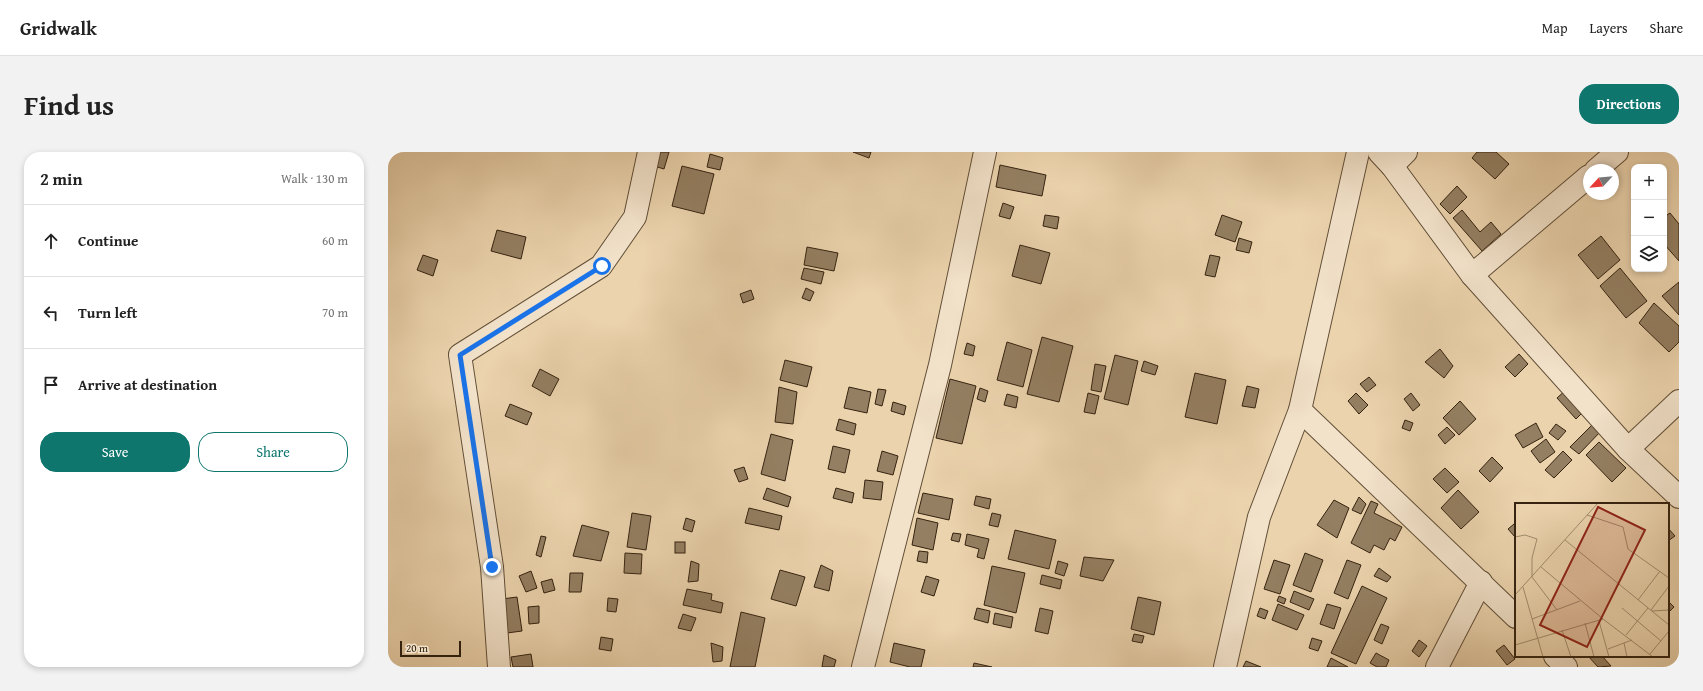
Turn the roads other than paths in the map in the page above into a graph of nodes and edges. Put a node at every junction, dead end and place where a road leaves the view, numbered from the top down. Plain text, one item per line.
1 (649, 152) edge
2 (985, 152) edge
3 (1358, 152) edge
4 (1617, 152) edge
5 (1392, 156) edge
6 (1603, 164) edge
7 (1583, 181) edge
8 (1472, 275) junction
9 (1679, 401) edge
10 (1300, 410) junction
11 (1628, 450) junction
12 (1679, 497) edge
13 (1481, 582) junction
14 (1515, 616) edge
15 (1556, 657) edge
16 (499, 667) edge
17 (863, 667) edge
18 (1225, 667) edge
19 (1437, 667) edge
20 (1566, 667) edge

1 - 16 street
2 - 17 street
3 - 10 street
4 - 6 street
5 - 8 street
7 - 8 street
8 - 11 street
9 - 11 street
10 - 13 street
10 - 18 street
11 - 12 street
13 - 14 street
13 - 19 street
15 - 20 street

